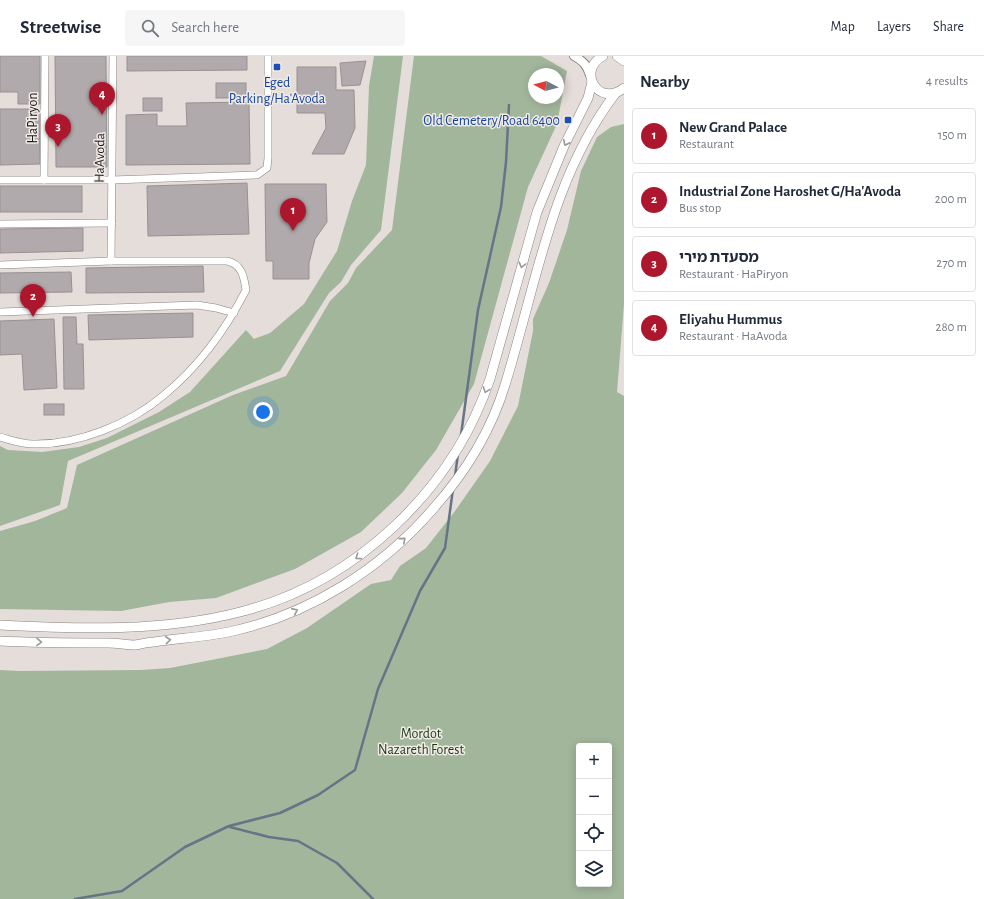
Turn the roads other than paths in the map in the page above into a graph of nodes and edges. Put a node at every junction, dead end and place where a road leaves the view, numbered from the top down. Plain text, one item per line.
1 (45, 56) edge
2 (113, 56) edge
3 (268, 56) edge
4 (574, 56) edge
5 (603, 56) edge
6 (617, 56) edge
7 (624, 61) edge
8 (591, 78) junction
9 (621, 92) edge
10 (0, 180) edge
11 (44, 180) junction
12 (112, 180) junction
13 (112, 222) junction
14 (0, 224) edge
15 (111, 261) junction
16 (0, 265) edge
17 (0, 312) edge
18 (234, 313) junction
19 (0, 437) edge
20 (0, 625) edge
21 (0, 641) edge

1 - 11 street, HaPiryon
2 - 12 street, HaAvoda
3 - 12 street
4 - 8 street
5 - 8 main road
6 - 7 main road
8 - 9 main road
8 -> 20 main road
21 -> 9 main road
10 - 11 street
11 - 12 street
12 - 13 street, HaAvoda
13 - 14 street
13 - 15 street, HaAvoda
15 - 16 street
15 - 18 street
17 - 18 street
18 - 19 street

